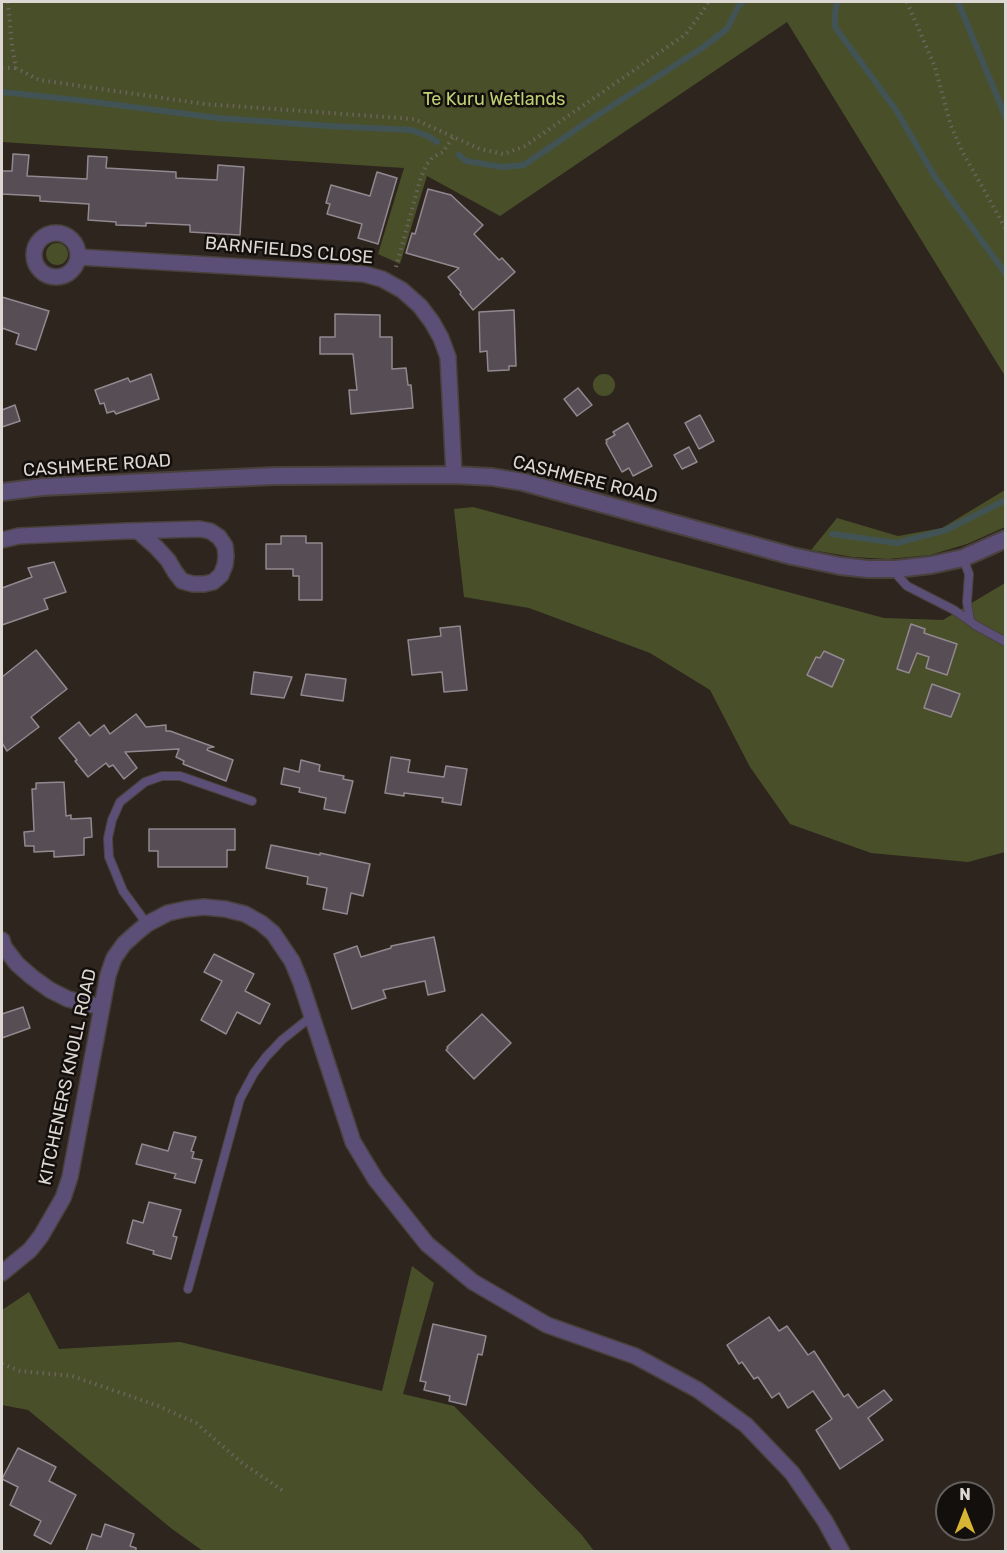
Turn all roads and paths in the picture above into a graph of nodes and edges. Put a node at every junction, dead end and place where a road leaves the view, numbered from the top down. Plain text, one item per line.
1 (8, 2) edge
2 (708, 2) edge
3 (907, 2) edge
4 (2, 68) edge
5 (16, 68) junction
6 (453, 137) junction
7 (1005, 229) edge
8 (78, 257) dead end
9 (396, 267) dead end
10 (454, 475) junction
11 (2, 492) edge
12 (139, 532) junction
13 (1005, 539) edge
14 (2, 540) edge
15 (963, 558) junction
16 (896, 569) junction
17 (970, 621) junction
18 (1005, 642) edge
19 (252, 801) dead end
20 (147, 924) junction
21 (2, 940) edge
22 (101, 1007) junction
23 (312, 1016) junction
24 (2, 1273) edge
25 (188, 1289) dead end
26 (2, 1364) edge
27 (282, 1490) dead end
28 (842, 1551) edge

1 - 5 path
2 - 6 path
3 - 7 path
4 - 5 path
5 - 6 path
6 - 9 path
8 - 10 street, BARNFIELDS CLOSE
10 - 11 street, CASHMERE ROAD
10 - 16 street, CASHMERE ROAD
12 - 12 street
12 - 14 street
13 - 15 street, CASHMERE ROAD
15 - 16 street, CASHMERE ROAD
15 - 17 lane
16 - 17 lane
17 - 18 lane
19 - 20 lane
20 - 22 street, KITCHENERS KNOLL ROAD
20 - 23 street, KITCHENERS KNOLL ROAD
21 - 22 street
22 - 24 street, KITCHENERS KNOLL ROAD
23 - 25 lane
23 - 28 street, KITCHENERS KNOLL ROAD
26 - 27 path

